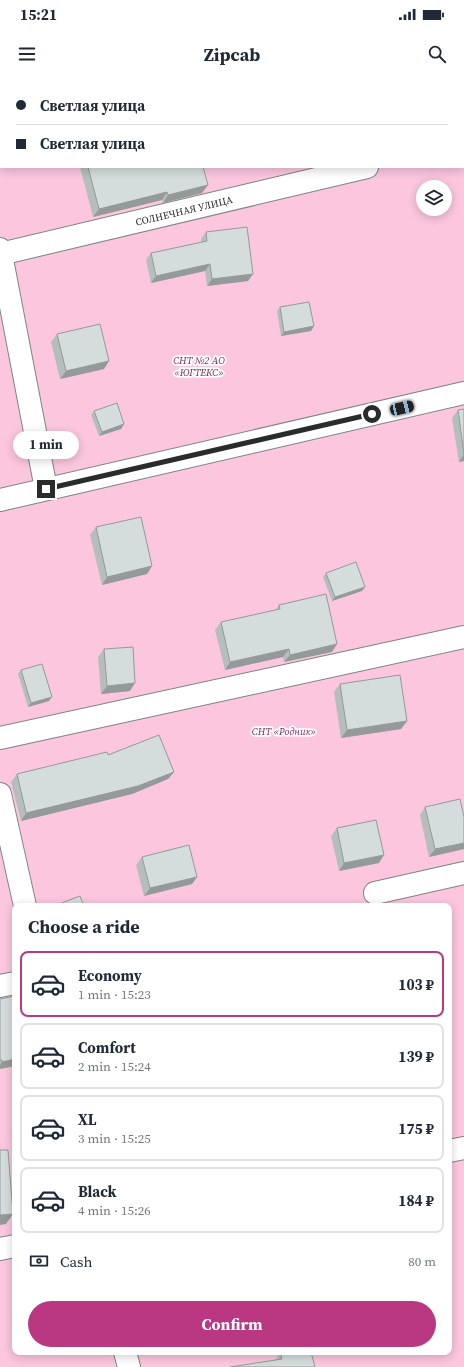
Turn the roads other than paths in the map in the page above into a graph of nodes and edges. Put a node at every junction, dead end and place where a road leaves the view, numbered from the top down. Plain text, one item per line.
1 (363, 168) edge
2 (0, 253) edge
3 (464, 393) edge
4 (46, 489) junction
5 (0, 500) edge
6 (464, 637) edge
7 (0, 738) edge
8 (0, 794) edge
9 (464, 873) edge
10 (375, 893) dead end
11 (24, 903) edge
12 (12, 984) edge
13 (0, 986) edge
14 (464, 1148) edge
15 (452, 1150) edge
16 (12, 1247) edge
17 (0, 1249) edge
18 (126, 1355) edge
19 (129, 1367) edge

1 - 2 street, СОЛНЕЧНАЯ УЛИЦА
2 - 4 street
3 - 4 street
4 - 5 street
6 - 7 street
8 - 11 street
9 - 10 street
12 - 13 street
14 - 15 street
16 - 17 street
18 - 19 street

